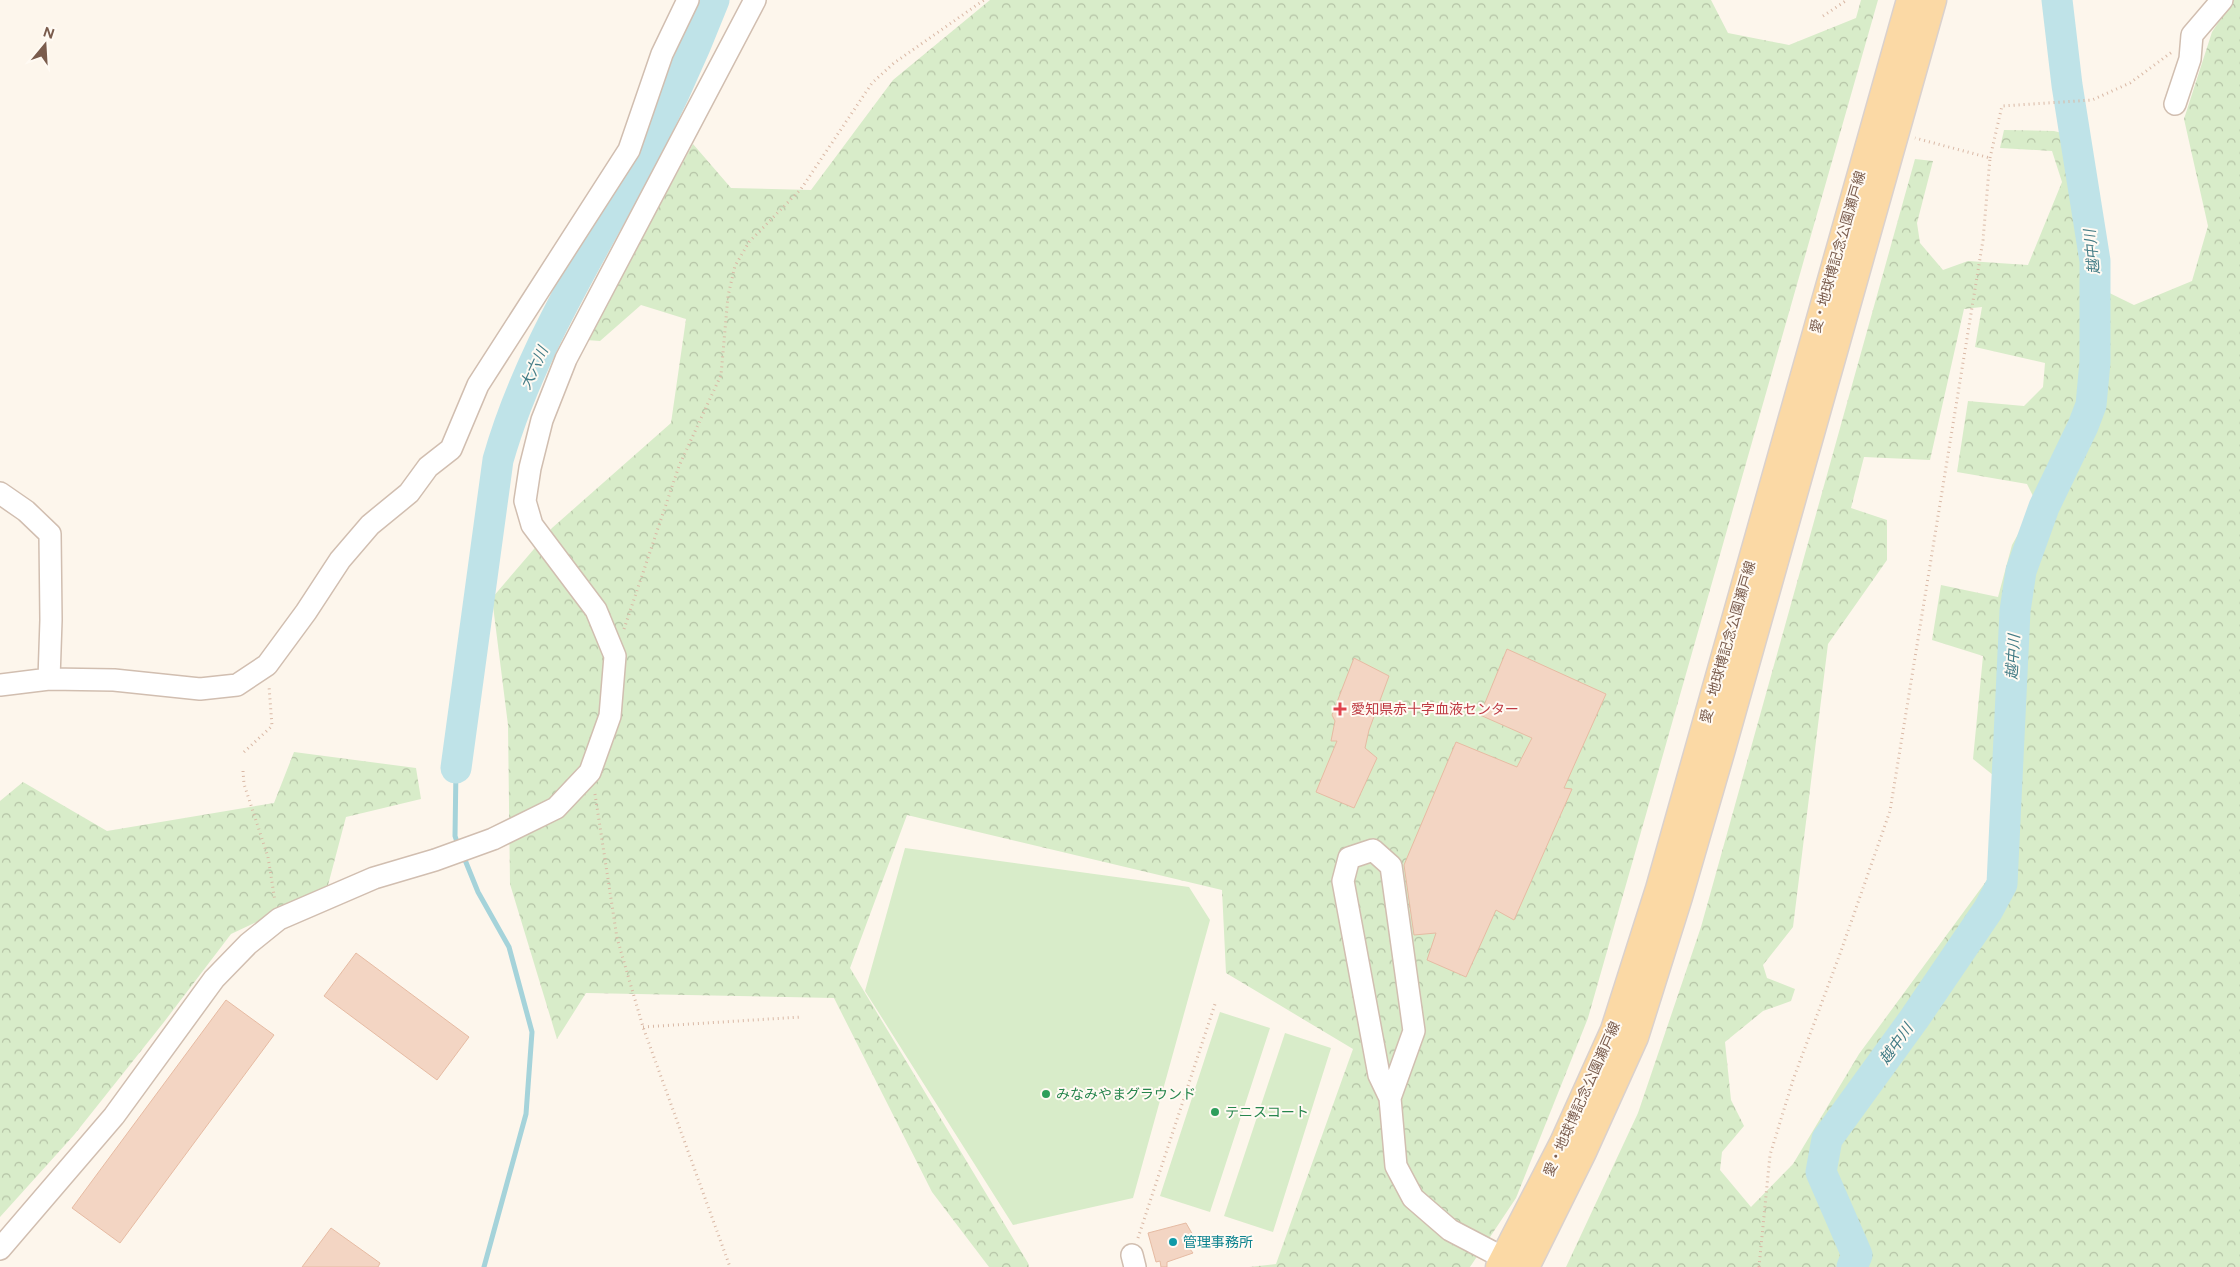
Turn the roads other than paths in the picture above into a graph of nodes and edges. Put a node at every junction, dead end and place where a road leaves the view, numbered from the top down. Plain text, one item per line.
1 (688, 0) edge
2 (755, 0) edge
3 (1910, 0) edge
4 (1933, 0) edge
5 (2222, 0) edge
6 (2175, 104) dead end
7 (0, 493) edge
8 (49, 679) junction
9 (0, 685) edge
10 (1390, 1098) junction
11 (0, 1249) edge
12 (1513, 1265) edge

1 - 8 street
2 - 11 street
3 - 12 main road, 愛・地球博記念公園瀬戸線
4 - 12 main road, 愛・地球博記念公園瀬戸線
5 - 6 street
7 - 8 street
8 - 9 street
10 - 10 street
10 - 12 street

